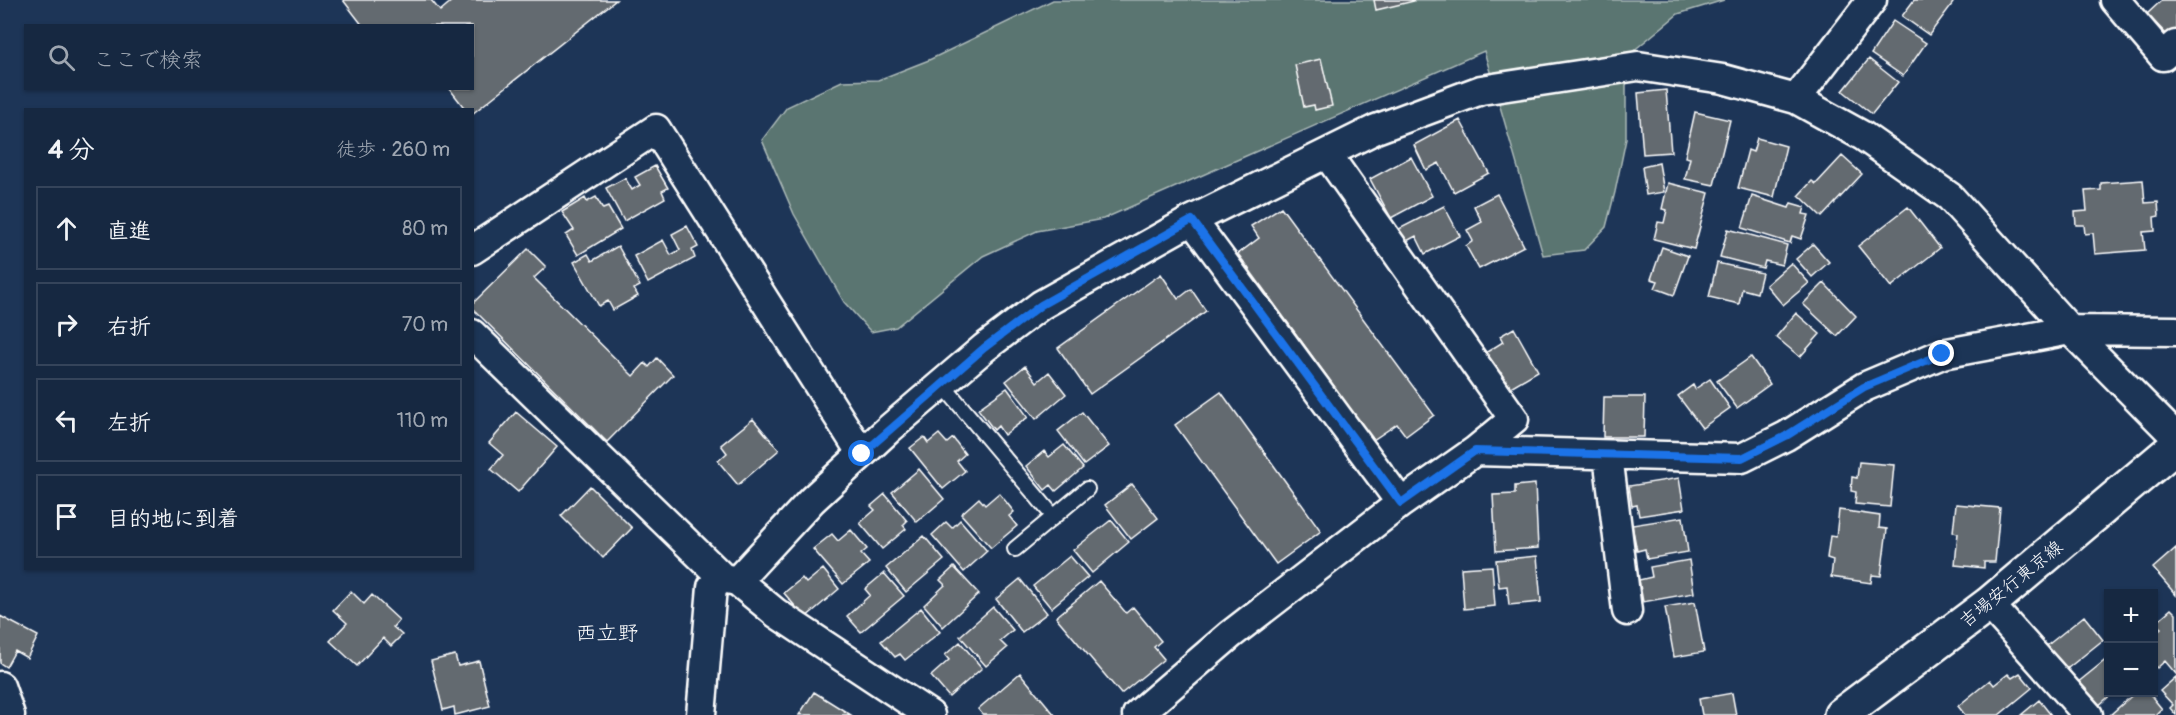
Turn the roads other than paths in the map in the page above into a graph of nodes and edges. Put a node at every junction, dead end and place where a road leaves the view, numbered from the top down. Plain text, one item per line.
1 (1872, 0) edge
2 (2115, 0) edge
3 (2176, 45) edge
4 (1796, 99) junction
5 (1327, 154) junction
6 (1192, 220) junction
7 (474, 249) edge
8 (2070, 330) junction
9 (2176, 331) edge
10 (474, 336) edge
11 (942, 384) junction
12 (2176, 437) edge
13 (2176, 446) edge
14 (1475, 451) junction
15 (862, 454) junction
16 (1608, 454) junction
17 (1087, 489) dead end
18 (1401, 503) junction
19 (1054, 517) junction
20 (1015, 549) dead end
21 (730, 579) junction
22 (1989, 604) junction
23 (1626, 610) dead end
24 (0, 686) edge
25 (10, 715) edge
26 (701, 715) edge
27 (930, 715) edge
28 (1137, 715) edge
29 (1841, 715) edge
30 (2088, 715) edge

1 - 4 street
2 - 3 street
4 - 5 street
4 - 8 street
5 - 6 street
5 - 14 street
6 - 11 street
6 - 18 street
7 - 15 street
8 - 9 street
8 - 12 street
8 - 16 street
10 - 21 street
11 - 15 street
11 - 19 lane
13 - 22 main road, 吉場安行東京線
14 - 16 street
14 - 18 street
15 - 21 street
16 - 23 street
17 - 19 lane
18 - 28 street
19 - 20 lane
21 - 26 street
21 - 27 street
22 - 29 main road, 吉場安行東京線
22 - 30 street
24 - 25 street

